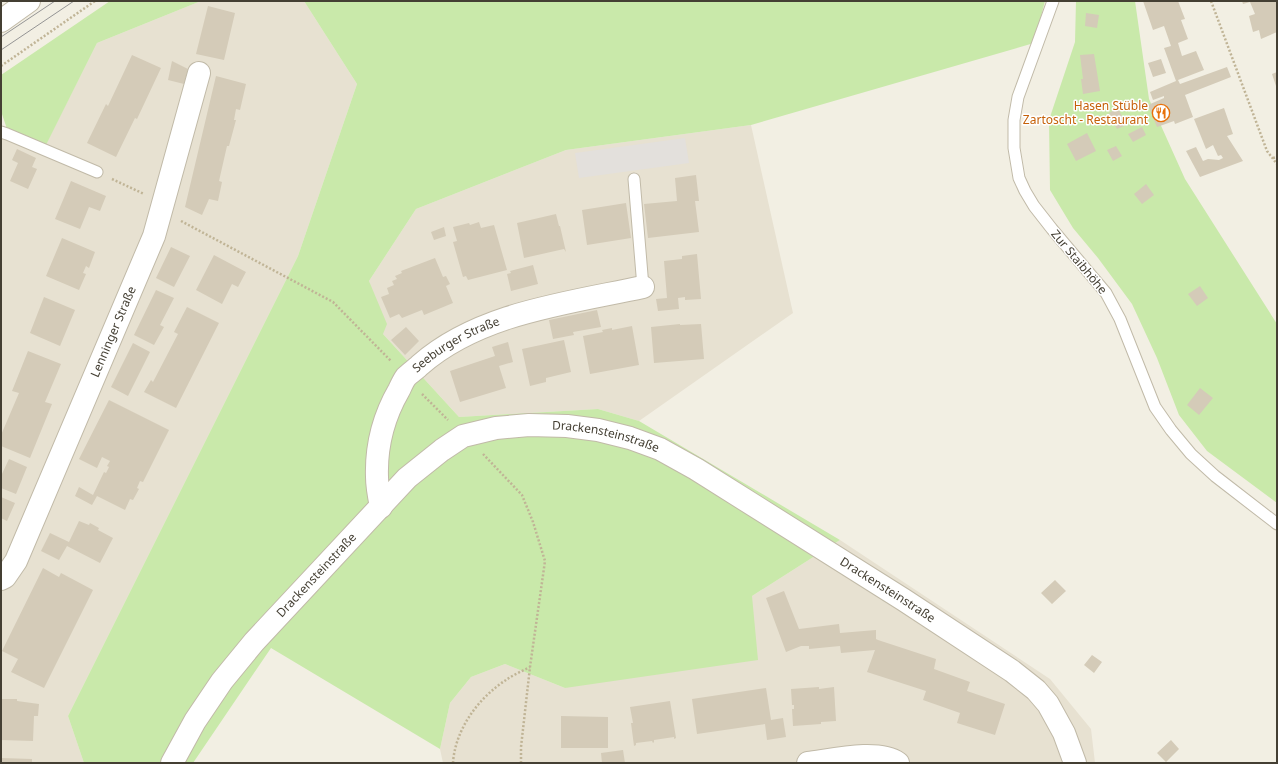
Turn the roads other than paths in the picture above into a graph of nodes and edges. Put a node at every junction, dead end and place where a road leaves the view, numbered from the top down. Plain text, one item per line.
1 (29, 1) edge
2 (1053, 1) edge
3 (1, 21) edge
4 (199, 73) dead end
5 (1, 132) edge
6 (97, 172) road end
7 (634, 179) dead end
8 (643, 287) joint
9 (381, 507) junction
10 (1277, 524) edge
11 (1, 579) edge
12 (172, 763) edge
13 (808, 763) edge
14 (898, 763) edge
15 (1075, 763) edge

1 - 3 street
2 - 10 lane, Zur Staibhöhe
4 - 11 street, Lenninger Straße
5 - 6 lane
7 - 8 lane
8 - 9 street, Seeburger Straße
9 - 12 street, Drackensteinstraße
9 - 15 street, Drackensteinstraße
13 - 14 street

